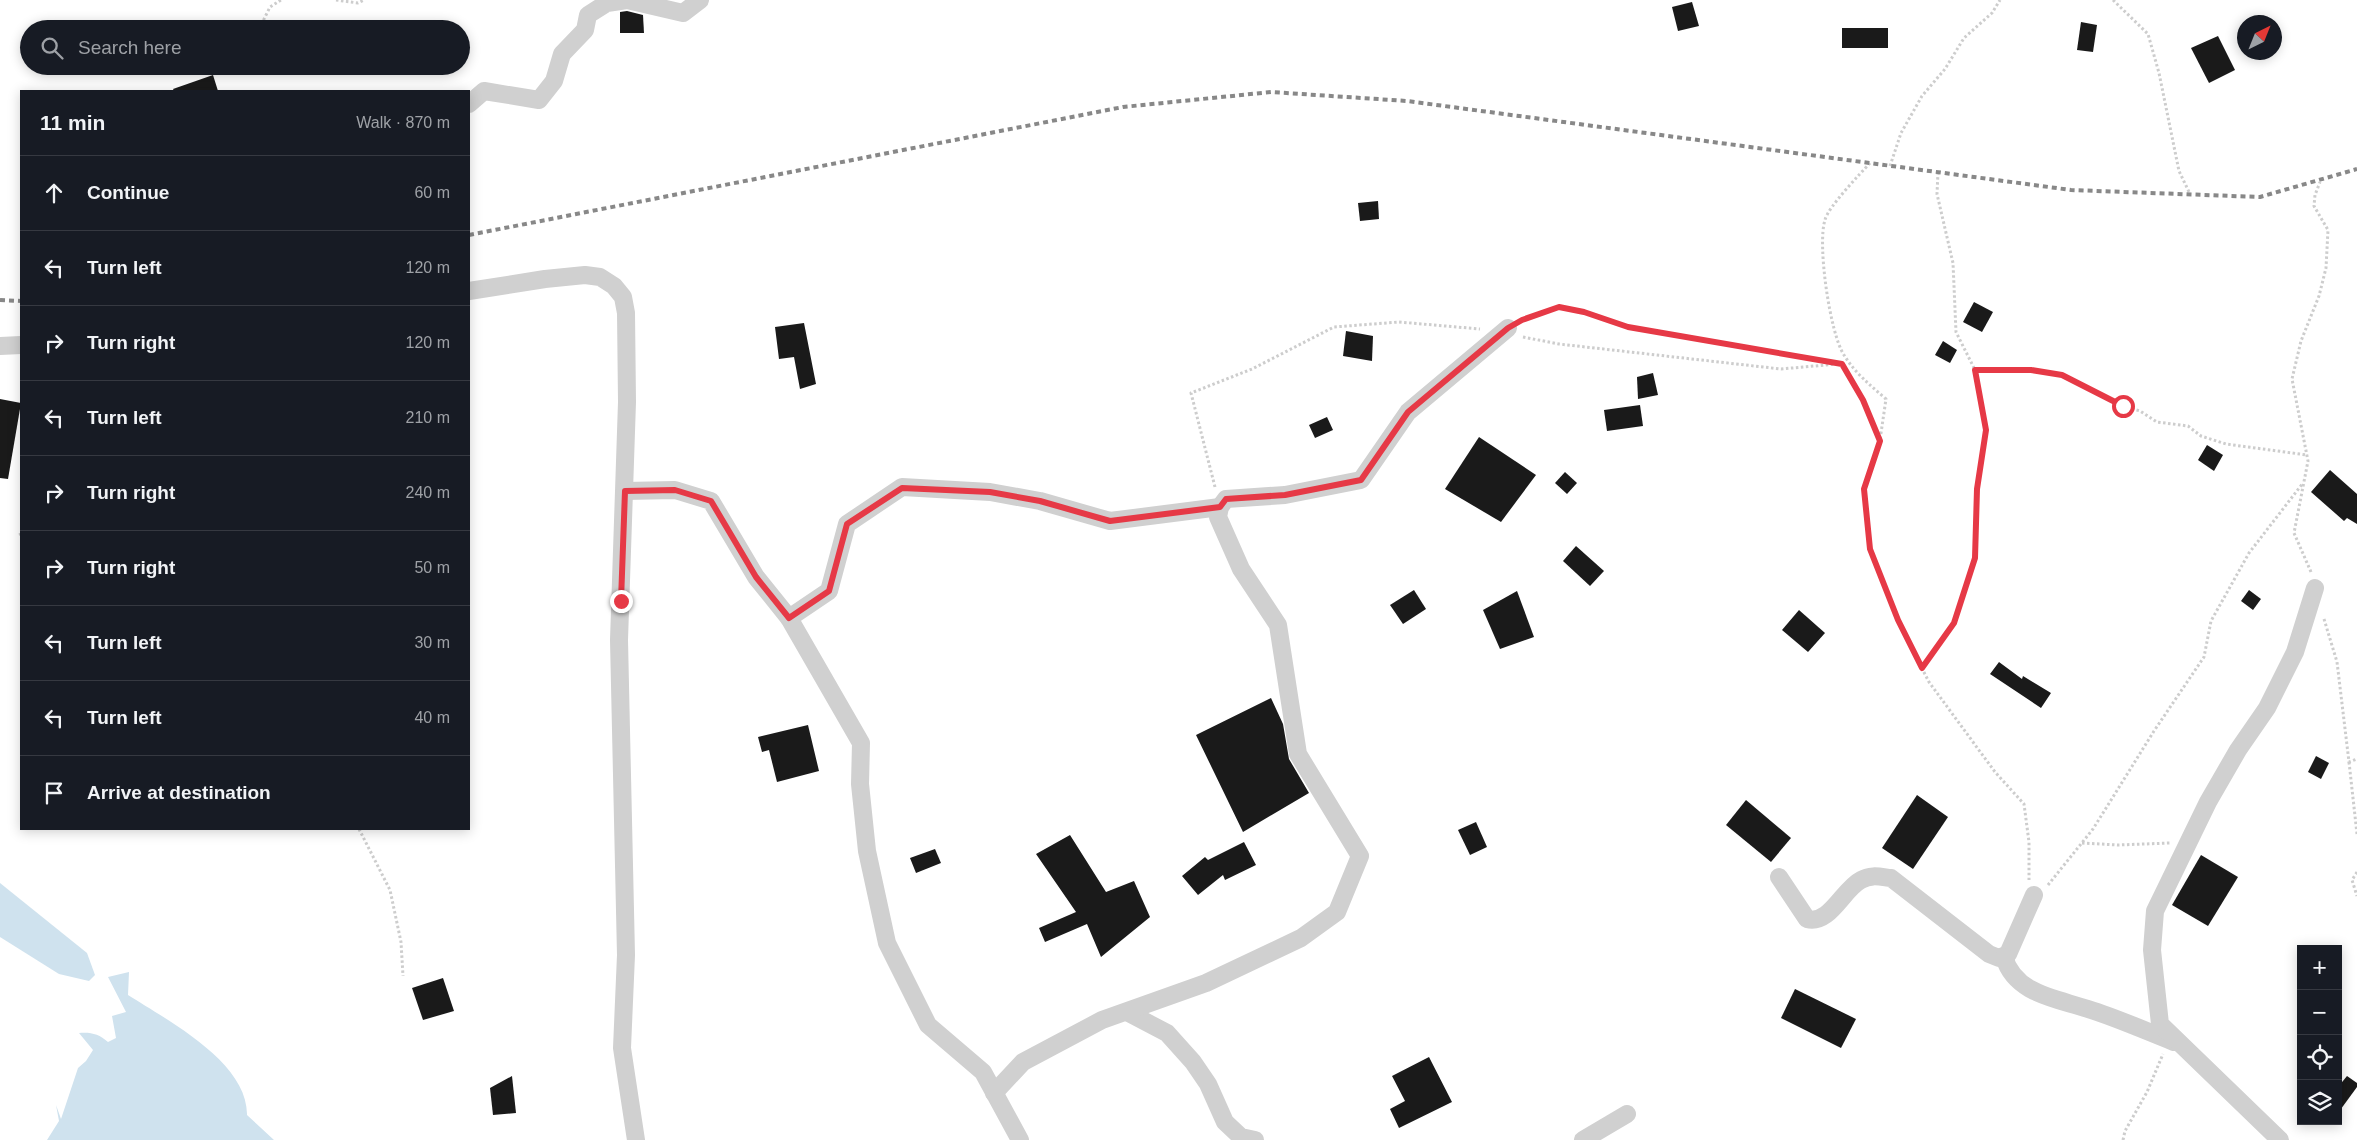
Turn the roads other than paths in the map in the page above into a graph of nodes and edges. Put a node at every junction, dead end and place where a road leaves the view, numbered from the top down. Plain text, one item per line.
1 (700, 0) edge
2 (608, 1) edge
3 (470, 103) edge
4 (470, 291) edge
5 (1508, 328) road end
6 (20, 345) edge
7 (0, 346) edge
8 (625, 491) junction
9 (1220, 507) junction
10 (2315, 588) road end
11 (789, 618) junction
12 (1779, 877) dead end
13 (2034, 896) road end
14 (2004, 957) junction
15 (1127, 1012) junction
16 (2174, 1042) junction
17 (994, 1093) junction
18 (1627, 1114) dead end
19 (636, 1140) edge
20 (1020, 1140) edge
21 (1255, 1140) edge
22 (1583, 1140) edge
23 (2280, 1140) edge

1 - 2 street
2 - 3 street
4 - 8 street
5 - 9 street
6 - 7 street
8 - 11 street
8 - 19 street
9 - 11 street
9 - 15 street
10 - 16 street
11 - 17 street
12 - 14 street
13 - 14 street
14 - 16 street
15 - 17 street
15 - 21 street
16 - 23 street
17 - 20 street
18 - 22 street

